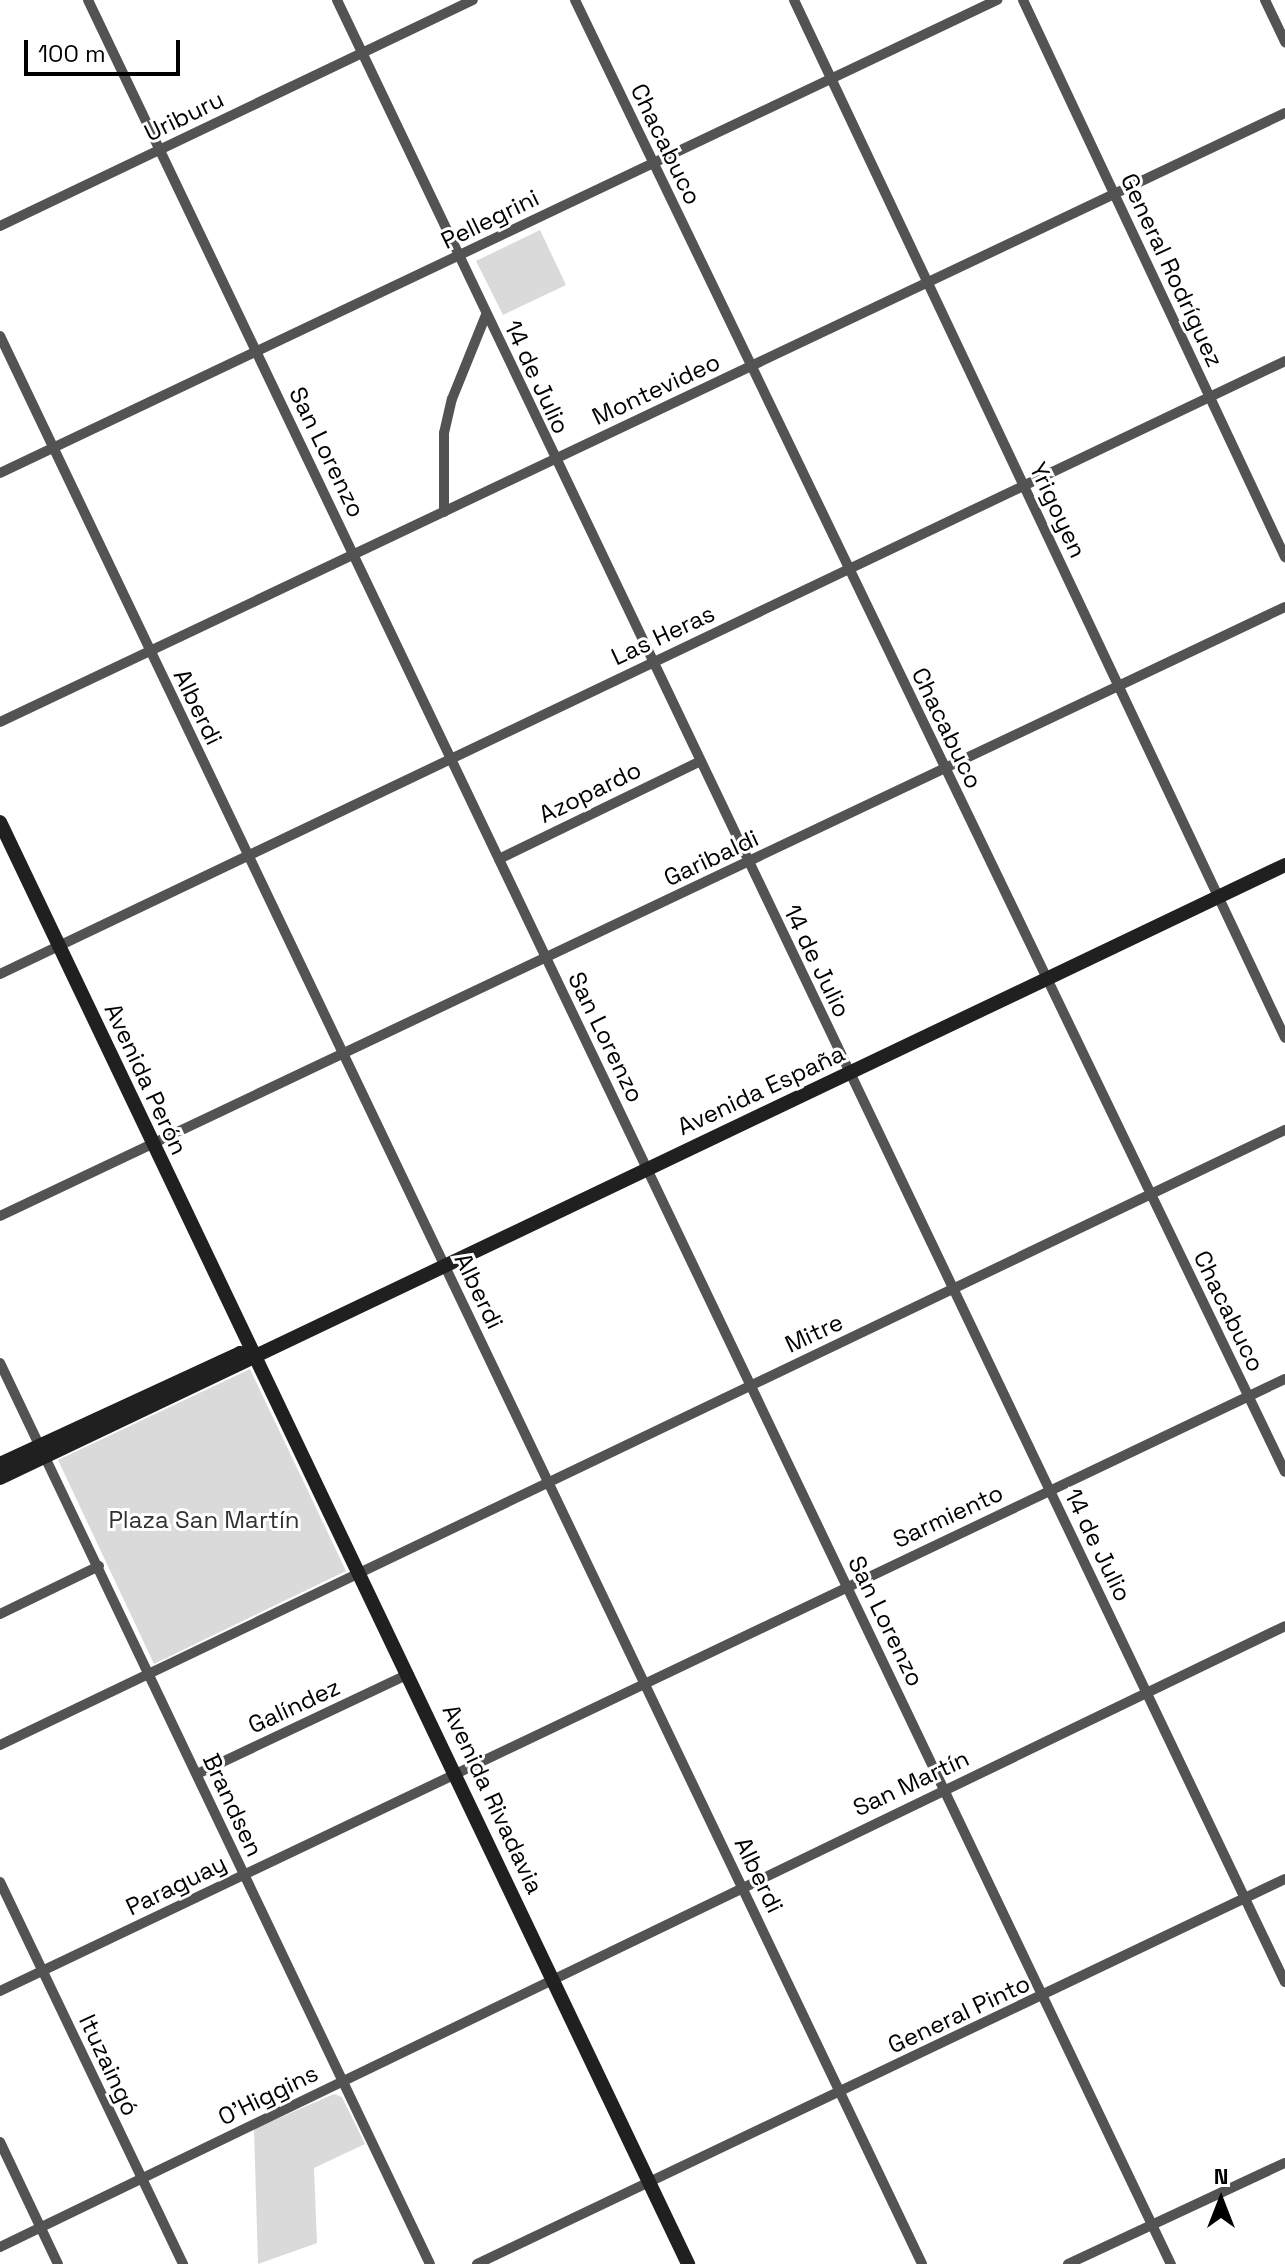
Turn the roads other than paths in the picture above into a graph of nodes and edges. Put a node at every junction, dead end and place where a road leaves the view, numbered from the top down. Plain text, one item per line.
1 (88, 0) edge
2 (337, 0) edge
3 (473, 0) edge
4 (575, 0) edge
5 (794, 0) edge
6 (997, 0) edge
7 (1023, 0) edge
8 (1265, 0) edge
9 (461, 3) edge
10 (1285, 42) edge
11 (362, 52) junction
12 (832, 79) junction
13 (1285, 113) edge
14 (160, 150) junction
15 (652, 162) junction
16 (1114, 194) junction
17 (0, 226) edge
18 (457, 257) junction
19 (928, 282) junction
20 (486, 315) junction
21 (0, 336) edge
22 (257, 352) junction
23 (1285, 361) edge
24 (751, 366) junction
25 (1210, 397) junction
26 (55, 446) junction
27 (554, 460) junction
28 (0, 473) edge
29 (1024, 485) junction
30 (444, 512) junction
31 (354, 555) junction
32 (1285, 557) edge
33 (849, 569) junction
34 (1285, 607) edge
35 (149, 652) junction
36 (652, 663) junction
37 (1119, 686) junction
38 (0, 722) edge
39 (451, 758) junction
40 (699, 762) junction
41 (945, 769) junction
42 (0, 822) edge
43 (247, 855) junction
44 (499, 859) junction
45 (748, 863) junction
46 (1285, 865) edge
47 (1217, 897) junction
48 (59, 946) junction
49 (547, 958) junction
50 (0, 974) edge
51 (1046, 979) junction
52 (1285, 1038) edge
53 (343, 1055) junction
54 (849, 1073) junction
55 (1285, 1130) edge
56 (153, 1145) junction
57 (647, 1169) junction
58 (1150, 1194) junction
59 (0, 1216) edge
60 (444, 1265) junction
61 (952, 1289) junction
62 (255, 1355) junction
63 (0, 1363) edge
64 (1285, 1379) edge
65 (751, 1385) junction
66 (1248, 1396) junction
67 (43, 1451) junction
68 (0, 1464) edge
69 (1285, 1472) edge
70 (0, 1478) edge
71 (548, 1481) junction
72 (1049, 1491) junction
73 (99, 1566) junction
74 (360, 1571) junction
75 (847, 1587) junction
76 (0, 1614) edge
77 (1285, 1626) edge
78 (150, 1673) junction
79 (409, 1674) junction
80 (644, 1683) junction
81 (1147, 1693) junction
82 (0, 1745) edge
83 (456, 1773) junction
84 (197, 1774) junction
85 (945, 1789) junction
86 (243, 1875) junction
87 (1285, 1879) edge
88 (0, 1882) edge
89 (742, 1886) junction
90 (1245, 1898) junction
91 (42, 1971) junction
92 (553, 1976) junction
93 (1285, 1982) edge
94 (0, 1991) edge
95 (1043, 1996) junction
96 (341, 2082) junction
97 (841, 2092) junction
98 (0, 2142) edge
99 (1285, 2163) edge
100 (141, 2178) junction
101 (649, 2182) junction
102 (1153, 2225) junction
103 (40, 2227) junction
104 (0, 2247) edge
105 (58, 2264) edge
106 (183, 2264) edge
107 (430, 2264) edge
108 (477, 2264) edge
109 (688, 2264) edge
110 (922, 2264) edge
111 (1068, 2264) edge
112 (1171, 2264) edge

1 - 14 street, San Lorenzo
2 - 11 street, 14 de Julio
3 - 9 street, Uriburu
4 - 15 street, Chacabuco
5 - 12 street, Yrigoyen
6 - 12 street, Pellegrini
7 - 16 street, General Rodríguez
8 - 10 street
9 - 11 street, Uriburu
11 - 14 street, Uriburu
11 - 18 street, 14 de Julio
12 - 15 street, Pellegrini
12 - 19 street, Yrigoyen
13 - 16 street, Montevideo
14 - 17 street, Uriburu
14 - 22 street, San Lorenzo
15 - 18 street, Pellegrini
15 - 24 street, Chacabuco
16 - 19 street, Montevideo
16 - 25 street, General Rodríguez
18 - 20 street, 14 de Julio
18 - 22 street, Pellegrini
19 - 24 street, Montevideo
19 - 29 street, Yrigoyen
20 - 27 street, 14 de Julio
20 - 30 street
21 - 26 street, Alberdi
22 - 26 street, Pellegrini
22 - 31 street, San Lorenzo
23 - 25 street, Las Heras
24 - 27 street, Montevideo
24 - 33 street, Chacabuco
25 - 29 street, Las Heras
25 - 32 street, General Rodríguez
26 - 28 street, Pellegrini
26 - 35 street, Alberdi
27 - 30 street, Montevideo
27 - 36 street, 14 de Julio
29 - 33 street, Las Heras
29 - 37 street, Yrigoyen
30 - 31 street, Montevideo
31 - 35 street, Montevideo
31 - 39 street, San Lorenzo
33 - 36 street, Las Heras
33 - 41 street, Chacabuco
34 - 37 street, Garibaldi
35 - 38 street, Montevideo
35 - 43 street, Alberdi
36 - 39 street, Las Heras
36 - 40 street, 14 de Julio
37 - 41 street, Garibaldi
37 - 47 street, Yrigoyen
39 - 43 street, Las Heras
39 - 44 street, San Lorenzo
40 - 44 street, Azopardo
40 - 45 street, 14 de Julio
41 - 45 street, Garibaldi
41 - 51 street, Chacabuco
42 - 48 main road, Avenida Perón
43 - 48 street, Las Heras
43 - 53 street, Alberdi
44 - 49 street, San Lorenzo
45 - 49 street, Garibaldi
45 - 54 street, 14 de Julio
46 - 47 main road, Avenida España
47 - 51 main road, Avenida España
47 - 52 street, Yrigoyen
48 - 50 street, Las Heras
48 - 56 main road, Avenida Perón
49 - 53 street, Garibaldi
49 - 57 street, San Lorenzo
51 - 54 main road, Avenida España
51 - 58 street, Chacabuco
53 - 56 street, Garibaldi
53 - 60 street, Alberdi
54 - 57 main road, Avenida España
54 - 61 street, 14 de Julio
55 - 58 street, Mitre
56 - 59 street, Garibaldi
56 - 62 main road, Avenida Perón
57 - 60 main road, Avenida España
57 - 65 street, San Lorenzo
58 - 61 street, Mitre
58 - 66 street, Chacabuco
60 - 62 main road, Avenida España
60 - 71 street, Alberdi
61 - 65 street, Mitre
61 - 72 street, 14 de Julio
62 - 67 main road, Avenida España
62 - 74 main road, Avenida Rivadavia
63 - 67 street, Brandsen
64 - 66 street, Sarmiento
65 - 71 street, Mitre
65 - 75 street, San Lorenzo
66 - 69 street, Chacabuco
66 - 72 street, Sarmiento
67 - 68 main road
67 - 70 main road
67 - 73 street, Brandsen
71 - 74 street, Mitre
71 - 80 street, Alberdi
72 - 75 street, Sarmiento
72 - 81 street, 14 de Julio
73 - 76 street
73 - 78 street, Brandsen
74 - 78 street, Mitre
74 - 79 main road, Avenida Rivadavia
75 - 80 street, Sarmiento
75 - 85 street, San Lorenzo
77 - 81 street, San Martín
78 - 82 street, Mitre
78 - 84 street, Brandsen
79 - 83 main road, Avenida Rivadavia
79 - 84 street, Galíndez
80 - 83 street, Sarmiento
80 - 89 street, Alberdi
81 - 85 street, San Martín
81 - 90 street, 14 de Julio
83 - 86 street, Paraguay
83 - 92 main road, Avenida Rivadavia
84 - 86 street, Brandsen
85 - 89 street, San Martín
85 - 95 street, San Lorenzo
86 - 91 street, Paraguay
86 - 96 street, Brandsen
87 - 90 street, General Pinto
88 - 91 street, Ituzaingó
89 - 92 street, San Martín
89 - 97 street, Alberdi
90 - 93 street, 14 de Julio
90 - 95 street, General Pinto
91 - 94 street, Paraguay
91 - 100 street, Ituzaingó
92 - 96 street, O'Higgins
92 - 101 main road, Avenida Rivadavia
95 - 97 street, General Pinto
95 - 102 street, San Lorenzo
96 - 100 street, O'Higgins
96 - 107 street, Brandsen
97 - 101 street, General Pinto
97 - 110 street, Alberdi
98 - 103 street
99 - 102 street
100 - 103 street, O'Higgins
100 - 106 street, Ituzaingó
101 - 108 street, General Pinto
101 - 109 main road, Avenida Rivadavia
102 - 111 street
102 - 112 street, San Lorenzo
103 - 104 street, O'Higgins
103 - 105 street

